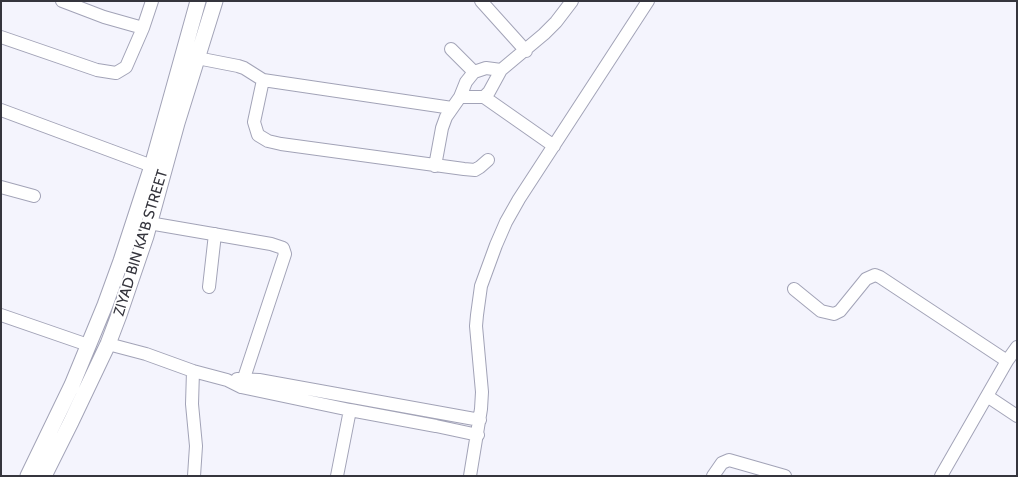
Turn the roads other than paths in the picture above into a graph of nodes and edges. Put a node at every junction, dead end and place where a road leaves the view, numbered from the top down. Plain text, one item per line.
1 (62, 1) edge
2 (152, 1) edge
3 (198, 1) edge
4 (215, 1) edge
5 (481, 1) edge
6 (572, 1) edge
7 (648, 1) edge
8 (143, 28) junction
9 (1, 37) edge
10 (451, 49) dead end
11 (526, 51) junction
12 (197, 58) junction
13 (501, 70) junction
14 (474, 72) junction
15 (263, 80) junction
16 (460, 97) junction
17 (484, 97) junction
18 (452, 108) junction
19 (1, 110) edge
20 (554, 146) junction
21 (488, 160) dead end
22 (152, 166) junction
23 (435, 166) junction
24 (1, 187) edge
25 (34, 196) dead end
26 (149, 223) junction
27 (215, 234) junction
28 (209, 286) dead end
29 (794, 289) dead end
30 (1, 315) edge
31 (108, 344) junction
32 (88, 345) junction
33 (1017, 347) edge
34 (1007, 361) junction
35 (193, 372) junction
36 (242, 383) junction
37 (987, 396) junction
38 (350, 410) junction
39 (1017, 416) edge
40 (480, 420) junction
41 (478, 435) junction
42 (28, 476) edge
43 (44, 476) edge
44 (194, 476) edge
45 (337, 476) edge
46 (470, 476) edge
47 (713, 476) edge
48 (785, 476) edge
49 (940, 476) edge

1 - 8 street
2 - 8 street
3 - 22 main road, ZIYAD BIN KA'B STREET
4 - 12 main road, ZIYAD BIN KA'B STREET
5 - 11 street
6 - 11 street
7 - 20 street
8 - 9 street
10 - 14 street
11 - 13 street
12 - 15 street
12 - 26 main road, ZIYAD BIN KA'B STREET
13 - 14 street
13 - 17 street
14 - 16 street
15 - 18 street
15 - 23 street
16 - 17 street
16 - 18 street
17 - 20 street
18 - 23 street
19 - 22 street
20 - 40 street
21 - 23 street
22 - 32 main road, ZIYAD BIN KA'B STREET
24 - 25 street
26 - 27 street
26 - 31 main road, ZIYAD BIN KA'B STREET
27 - 28 street
27 - 36 street
29 - 34 street
30 - 32 street
31 - 35 street
31 - 43 main road, ZIYAD BIN KA'B STREET
32 - 42 main road, ZIYAD BIN KA'B STREET
33 - 34 street
34 - 37 street
35 - 36 street
35 - 44 street
36 - 38 street
36 - 40 street
37 - 39 street
37 - 49 street
38 - 41 street
38 - 45 street
40 - 41 street
41 - 46 street
47 - 48 street

